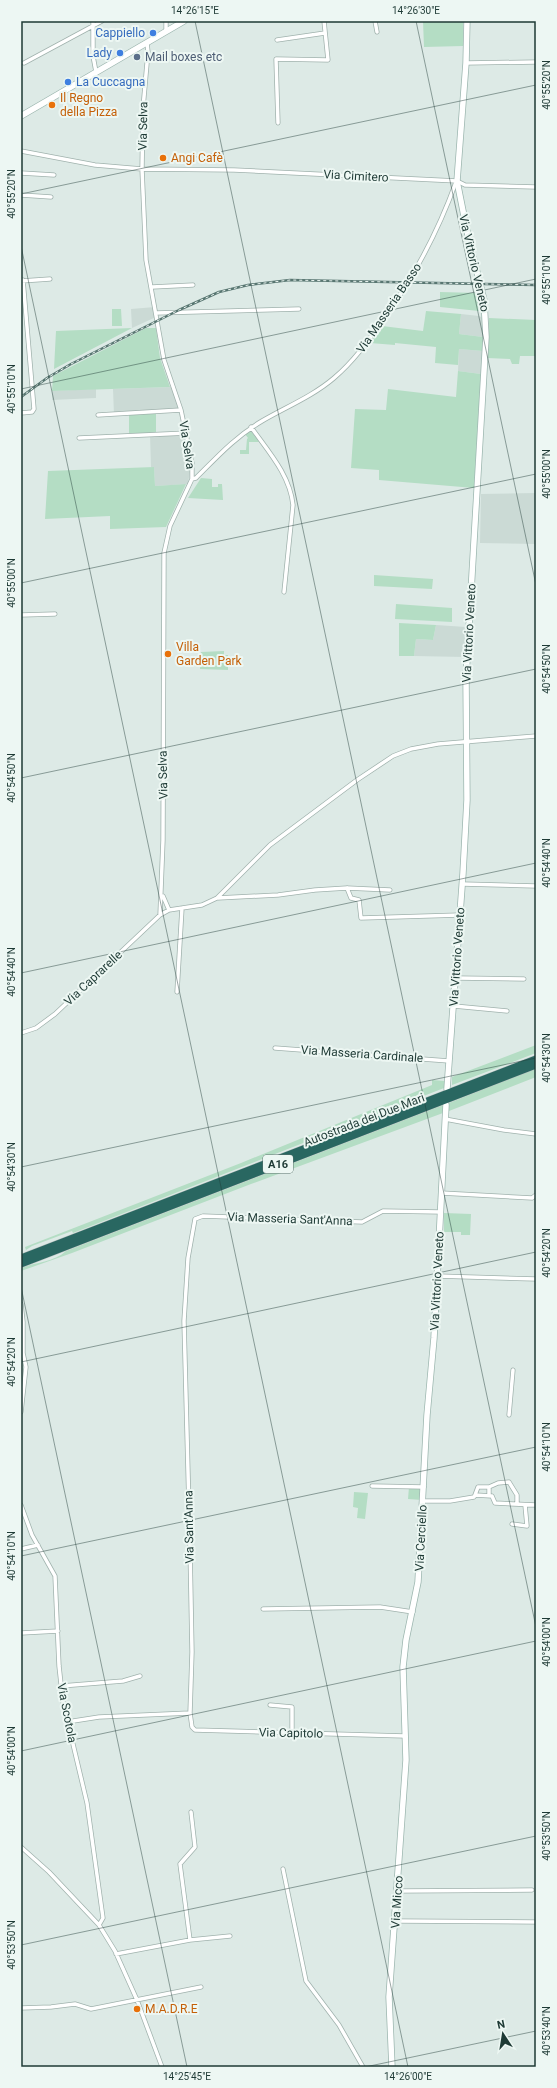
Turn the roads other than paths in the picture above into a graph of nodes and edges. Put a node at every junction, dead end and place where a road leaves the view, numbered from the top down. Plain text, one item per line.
1 (94, 21) edge
2 (102, 21) edge
3 (166, 21) edge
4 (184, 21) edge
5 (324, 21) edge
6 (375, 21) edge
7 (467, 21) edge
8 (93, 26) junction
9 (166, 31) junction
10 (377, 32) dead end
11 (325, 33) junction
12 (278, 40) dead end
13 (147, 43) junction
14 (536, 62) edge
15 (24, 63) dead end
16 (466, 63) junction
17 (96, 72) junction
18 (21, 116) edge
19 (278, 123) dead end
20 (21, 151) edge
21 (142, 169) junction
22 (21, 173) edge
23 (54, 175) dead end
24 (457, 181) junction
25 (536, 187) edge
26 (21, 195) edge
27 (51, 197) dead end
28 (50, 279) dead end
29 (22, 280) edge
30 (193, 285) dead end
31 (152, 287) junction
32 (299, 309) dead end
33 (156, 313) junction
34 (182, 410) junction
35 (21, 413) edge
36 (98, 414) dead end
37 (251, 428) junction
38 (187, 433) junction
39 (79, 438) dead end
40 (192, 479) junction
41 (284, 592) dead end
42 (55, 614) dead end
43 (21, 615) edge
44 (536, 736) edge
45 (467, 742) junction
46 (462, 884) junction
47 (536, 886) edge
48 (347, 888) junction
49 (390, 890) dead end
50 (162, 895) junction
51 (217, 898) junction
52 (182, 908) junction
53 (169, 910) junction
54 (460, 914) junction
55 (160, 915) junction
56 (456, 978) junction
57 (524, 979) dead end
58 (177, 992) dead end
59 (454, 1006) junction
60 (507, 1011) dead end
61 (21, 1033) edge
62 (275, 1048) dead end
63 (536, 1059) edge
64 (450, 1061) junction
65 (536, 1065) edge
66 (447, 1089) dead end
67 (446, 1105) dead end
68 (445, 1119) junction
69 (536, 1134) edge
70 (441, 1193) junction
71 (536, 1195) edge
72 (441, 1212) junction
73 (195, 1219) joint
74 (21, 1258) edge
75 (21, 1264) edge
76 (437, 1276) junction
77 (536, 1279) edge
78 (21, 1304) edge
79 (434, 1338) joint
80 (513, 1370) dead end
81 (21, 1412) edge
82 (509, 1415) dead end
83 (372, 1486) dead end
84 (424, 1486) junction
85 (489, 1487) junction
86 (475, 1495) junction
87 (489, 1496) junction
88 (423, 1501) junction
89 (517, 1504) junction
90 (21, 1505) edge
91 (525, 1505) junction
92 (536, 1505) edge
93 (512, 1524) dead end
94 (38, 1545) junction
95 (21, 1549) edge
96 (263, 1609) dead end
97 (413, 1612) junction
98 (58, 1631) junction
99 (21, 1633) edge
100 (140, 1676) dead end
101 (61, 1686) junction
102 (270, 1705) dead end
103 (190, 1713) junction
104 (66, 1722) junction
105 (292, 1733) junction
106 (406, 1736) junction
107 (192, 1812) dead end
108 (21, 1847) edge
109 (283, 1869) dead end
110 (398, 1890) junction
111 (532, 1890) dead end
112 (396, 1921) junction
113 (536, 1922) edge
114 (100, 1926) junction
115 (230, 1936) dead end
116 (190, 1940) junction
117 (116, 1954) junction
118 (200, 1987) dead end
119 (137, 2000) junction
120 (21, 2008) edge
121 (162, 2067) edge
122 (363, 2067) edge
123 (392, 2067) edge

1 - 8 street
2 - 8 street
3 - 9 street
4 - 9 street
5 - 11 street
6 - 10 street
7 - 16 street
8 - 15 street
8 - 17 street
9 - 13 street
11 - 12 street
11 - 19 street
13 - 17 street
13 - 21 street, Via Selva
14 - 16 street
16 - 24 street
17 - 18 street
20 - 21 street, Via Cimitero
21 - 24 street, Via Cimitero
21 - 31 street, Via Selva
22 - 23 street
24 - 25 street, Via Cimitero
24 - 37 street, Via Masseria Basso
24 - 45 street, Via Vittorio Veneto
26 - 27 street
28 - 29 street
29 - 35 street
30 - 31 street
31 - 33 street, Via Selva
32 - 33 street
33 - 34 street, Via Selva
34 - 36 street
34 - 38 street, Via Selva
37 - 40 street, Via Masseria Basso
37 - 41 street
38 - 39 street
38 - 40 street, Via Selva
40 - 50 street, Via Selva
42 - 43 street
44 - 45 street
45 - 46 street, Via Vittorio Veneto
45 - 51 street
46 - 47 street
46 - 54 street, Via Vittorio Veneto
48 - 49 street
48 - 51 street
48 - 54 street
50 - 53 street, Via Selva
50 - 55 street, Via Selva
51 - 52 street
52 - 53 street
52 - 58 street
53 - 55 street, Via Caprarelle
54 - 56 street, Via Vittorio Veneto
55 - 61 street, Via Caprarelle
56 - 57 street
56 - 59 street, Via Vittorio Veneto
59 - 60 street
59 - 64 street, Via Vittorio Veneto
62 - 64 street, Via Masseria Cardinale
63 - 74 highway, Autostrada dei Due Mari / A16
64 - 66 street, Via Vittorio Veneto
65 - 75 highway, Autostrada dei Due Mari / A16
67 - 68 street, Via Vittorio Veneto
68 - 69 street
68 - 70 street, Via Vittorio Veneto
70 - 71 street
70 - 72 street, Via Vittorio Veneto
72 - 73 street, Via Masseria Sant'Anna
72 - 76 street, Via Vittorio Veneto
73 - 103 street, Via Sant'Anna
76 - 77 street
76 - 79 street, Via Vittorio Veneto
78 - 81 street
79 - 84 street, Via Cerciello
80 - 82 street
83 - 84 street
84 - 88 street, Via Cerciello
85 - 86 street
85 - 87 street
85 - 89 street
86 - 87 street
86 - 88 street
87 - 89 street
88 - 97 street, Via Cerciello
89 - 91 street
90 - 94 street, Via Scotola
91 - 92 street
91 - 93 street
94 - 95 street
94 - 98 street, Via Scotola
96 - 97 street
97 - 106 street, Via Cerciello
98 - 99 street
98 - 101 street, Via Scotola
100 - 101 street
101 - 104 street, Via Scotola
102 - 105 street
103 - 104 street
103 - 105 street, Via Capitolo
104 - 114 street, Via Scotola
105 - 106 street, Via Capitolo
106 - 110 street, Via Micco
107 - 116 street
108 - 114 street
109 - 122 street
110 - 111 street
110 - 112 street, Via Micco
112 - 113 street
112 - 123 street, Via Micco
114 - 117 street
115 - 116 street
116 - 117 street
117 - 119 street
118 - 119 street
119 - 120 street
119 - 121 street

